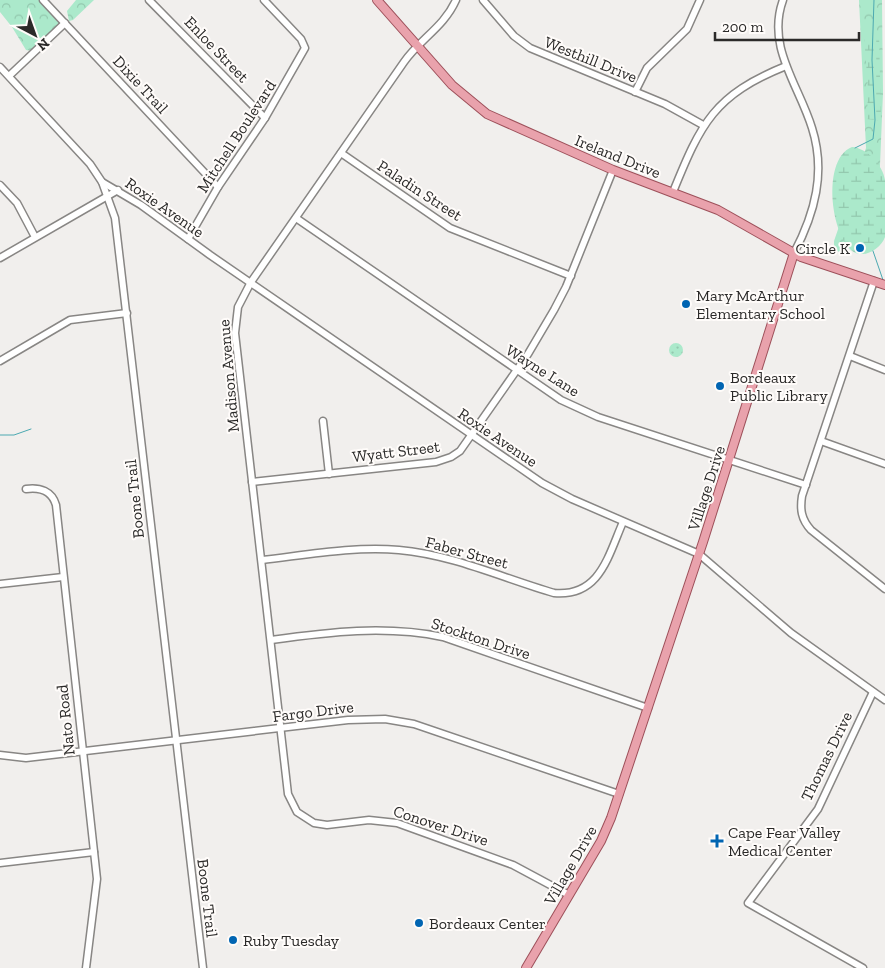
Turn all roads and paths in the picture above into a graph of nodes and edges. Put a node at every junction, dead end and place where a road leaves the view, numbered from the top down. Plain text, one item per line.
1 (43, 0) edge
2 (149, 0) edge
3 (264, 0) edge
4 (377, 0) edge
5 (456, 0) edge
6 (483, 0) edge
7 (700, 0) edge
8 (783, 0) edge
9 (64, 23) junction
10 (416, 44) junction
11 (786, 66) junction
12 (0, 67) edge
13 (9, 76) junction
14 (636, 92) junction
15 (265, 118) junction
16 (703, 125) junction
17 (341, 153) junction
18 (613, 170) junction
19 (102, 182) junction
20 (218, 186) junction
21 (1, 188) edge
22 (118, 190) junction
23 (672, 192) junction
24 (108, 195) junction
25 (296, 218) junction
26 (35, 237) junction
27 (188, 239) junction
28 (794, 253) junction
29 (0, 258) edge
30 (570, 276) junction
31 (874, 281) junction
32 (251, 282) junction
33 (885, 285) edge
34 (127, 313) junction
35 (850, 356) junction
36 (0, 360) edge
37 (516, 370) junction
38 (885, 370) edge
39 (323, 421) dead end
40 (472, 435) junction
41 (822, 441) junction
42 (729, 460) junction
43 (885, 464) edge
44 (329, 474) junction
45 (252, 482) junction
46 (806, 485) junction
47 (26, 489) dead end
48 (623, 522) junction
49 (699, 554) junction
50 (262, 560) junction
51 (63, 577) junction
52 (0, 584) edge
53 (885, 589) edge
54 (271, 640) junction
55 (873, 692) junction
56 (885, 700) edge
57 (648, 708) junction
58 (280, 728) junction
59 (176, 740) junction
60 (82, 753) junction
61 (0, 755) edge
62 (620, 794) junction
63 (94, 852) junction
64 (0, 863) edge
65 (568, 896) junction
66 (86, 968) edge
67 (203, 968) edge
68 (526, 968) edge
69 (863, 968) edge

1 - 9 street, Dixie Trail
2 - 15 street, Enloe Street
3 - 15 street, Mitchell Boulevard
4 - 10 main road, Ireland Drive
5 - 10 street, Madison Avenue
6 - 14 street, Westhill Drive
7 - 14 street
8 - 11 street, Village Drive
9 - 13 street
9 - 20 street, Dixie Trail
10 - 17 street, Madison Avenue
10 - 18 main road, Ireland Drive
11 - 16 street
11 - 28 street, Village Drive
12 - 13 street, Boone Trail
13 - 19 street, Boone Trail
14 - 16 street, Westhill Drive
15 - 20 street, Mitchell Boulevard
16 - 23 street
17 - 25 street, Madison Avenue
17 - 30 street, Paladin Street
18 - 23 main road, Ireland Drive
18 - 30 street, Wyatt Street
19 - 22 street, Roxie Avenue
19 - 24 street, Boone Trail
20 - 27 street, Mitchell Boulevard
21 - 26 street
22 - 24 street
22 - 27 street, Roxie Avenue
23 - 28 main road, Ireland Drive
24 - 26 street
24 - 34 street, Boone Trail
25 - 32 street, Madison Avenue
25 - 37 street, Wayne Lane
26 - 29 street
27 - 32 street, Roxie Avenue
28 - 31 main road, Ireland Drive
28 - 42 main road, Village Drive
30 - 37 street, Wyatt Street
31 - 33 main road, Ireland Drive
31 - 35 street
32 - 40 street, Roxie Avenue
32 - 45 street, Madison Avenue
34 - 36 street
34 - 59 street, Boone Trail
35 - 38 street
35 - 41 street
37 - 40 street, Wyatt Street
37 - 42 street, Wayne Lane
39 - 44 street
40 - 44 street, Wyatt Street
40 - 48 street, Roxie Avenue
41 - 43 street
41 - 46 street
42 - 46 street, Wayne Lane
42 - 49 main road, Village Drive
44 - 45 street, Wyatt Street
45 - 50 street, Madison Avenue
46 - 53 street
47 - 51 street, Nato Road
48 - 49 street, Roxie Avenue
48 - 50 street, Faber Street
49 - 55 street, Roxie Avenue
49 - 57 main road, Village Drive
50 - 54 street, Madison Avenue
51 - 52 street
51 - 60 street, Nato Road
54 - 57 street, Stockton Drive
54 - 58 street, Madison Avenue
55 - 56 street, Roxie Avenue
55 - 69 street, Thomas Drive
57 - 62 main road, Village Drive
58 - 59 street, Fargo Drive
58 - 62 street, Fargo Drive
58 - 65 street, Conover Drive
59 - 60 street, Fargo Drive
59 - 67 street, Boone Trail
60 - 61 street, Fargo Drive
60 - 63 street, Nato Road
62 - 65 main road, Village Drive
63 - 64 street
63 - 66 street, Nato Road
65 - 68 main road, Village Drive

